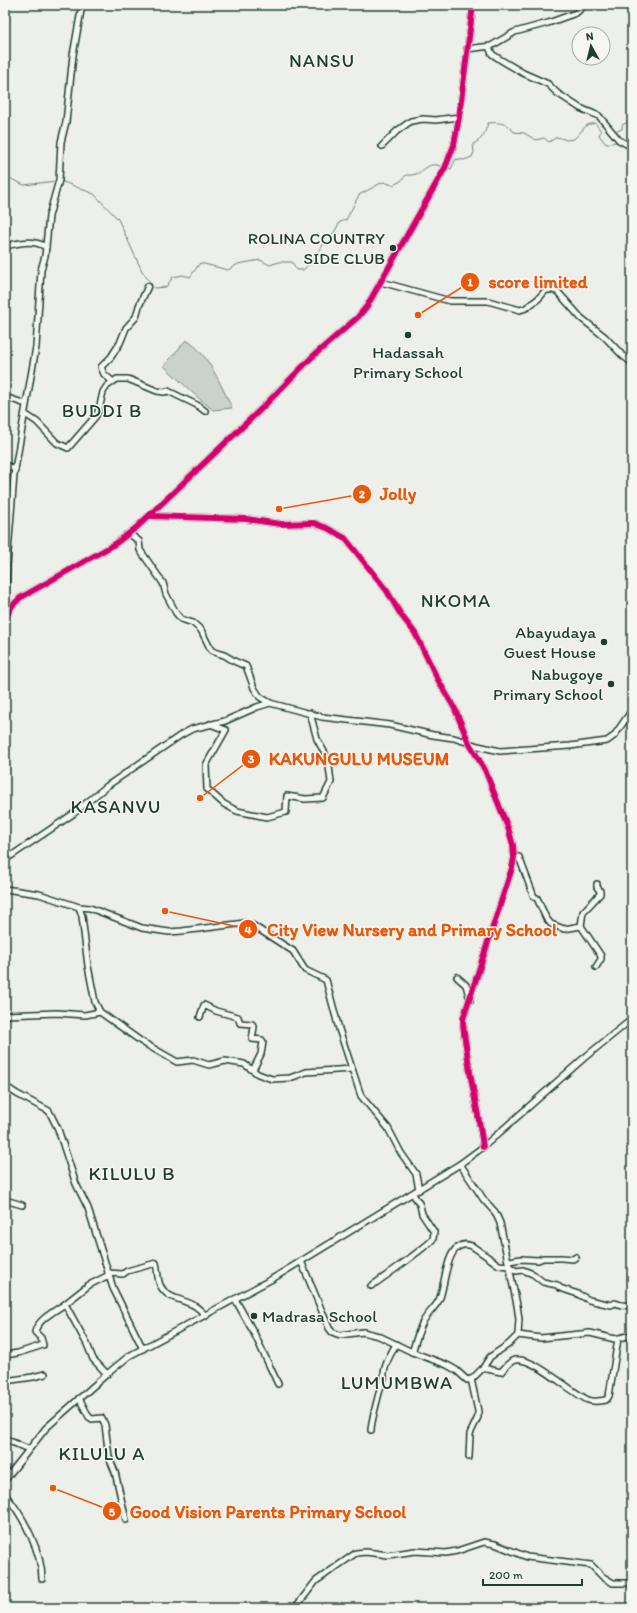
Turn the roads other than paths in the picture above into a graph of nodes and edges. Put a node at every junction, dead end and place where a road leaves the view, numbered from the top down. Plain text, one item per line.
1 (82, 5) edge
2 (474, 5) edge
3 (585, 5) edge
4 (489, 47) junction
5 (467, 49) junction
6 (459, 117) junction
7 (382, 146) dead end
8 (632, 147) edge
9 (5, 246) edge
10 (46, 247) junction
11 (381, 282) junction
12 (148, 286) dead end
13 (632, 363) edge
14 (112, 381) junction
15 (5, 397) edge
16 (26, 404) junction
17 (205, 412) dead end
18 (25, 414) junction
19 (5, 465) edge
20 (16, 469) junction
21 (149, 516) junction
22 (125, 535) junction
23 (6, 600) edge
24 (5, 608) edge
25 (5, 618) edge
26 (259, 696) junction
27 (270, 703) junction
28 (257, 707) junction
29 (632, 710) edge
30 (310, 713) junction
31 (209, 724) junction
32 (469, 743) junction
33 (485, 748) junction
34 (474, 751) junction
35 (514, 858) junction
36 (5, 860) edge
37 (597, 884) dead end
38 (5, 888) edge
39 (79, 907) junction
40 (581, 926) junction
41 (596, 967) dead end
42 (457, 977) dead end
43 (470, 1001) junction
44 (100, 1012) junction
45 (5, 1015) edge
46 (200, 1017) dead end
47 (632, 1019) edge
48 (352, 1069) junction
49 (253, 1070) junction
50 (5, 1086) edge
51 (483, 1147) junction
52 (460, 1164) junction
53 (419, 1190) junction
54 (413, 1194) junction
55 (5, 1200) edge
56 (22, 1206) dead end
57 (576, 1257) dead end
58 (301, 1261) junction
59 (509, 1264) junction
60 (109, 1274) junction
61 (371, 1286) dead end
62 (236, 1299) junction
63 (65, 1304) junction
64 (632, 1306) edge
65 (206, 1316) junction
66 (518, 1335) junction
67 (632, 1335) edge
68 (618, 1339) junction
69 (396, 1344) junction
70 (143, 1350) junction
71 (412, 1352) junction
72 (5, 1355) edge
73 (483, 1368) junction
74 (45, 1374) dead end
75 (107, 1374) junction
76 (470, 1379) junction
77 (5, 1381) edge
78 (278, 1384) dead end
79 (79, 1398) junction
80 (372, 1430) dead end
81 (5, 1439) edge
82 (28, 1449) junction
83 (469, 1457) dead end
84 (5, 1480) edge
85 (5, 1495) edge
86 (126, 1520) dead end
87 (42, 1579) dead end
88 (632, 1583) edge
89 (295, 1608) edge

1 - 10 street
2 - 5 street
3 - 4 street
4 - 5 street
4 - 8 street
5 - 6 street
6 - 7 street
6 - 11 street
9 - 10 street
10 - 16 street
11 - 13 street
11 - 21 street
12 - 14 street
14 - 17 street
14 - 18 street
15 - 16 street
16 - 18 street
18 - 20 street
19 - 20 street
20 - 23 street
21 - 22 street
21 - 32 street
22 - 25 street
22 - 26 street
23 - 24 street
26 - 27 street
26 - 28 street
27 - 28 street
27 - 30 street
28 - 31 street
29 - 33 street
30 - 31 street
30 - 32 street
31 - 36 street
32 - 33 street
32 - 34 street
33 - 34 street
34 - 35 street
35 - 40 street
35 - 43 street
37 - 40 street
38 - 39 street
39 - 44 street
39 - 48 street
40 - 41 street
42 - 43 street
43 - 51 street
44 - 45 street
44 - 49 street
46 - 49 street
47 - 51 street
48 - 49 street
48 - 53 street
50 - 60 street
51 - 52 street
52 - 53 street
52 - 59 street
53 - 54 street
54 - 58 street
54 - 61 street
55 - 56 street
57 - 59 street
58 - 62 street
58 - 69 street
59 - 64 street
59 - 66 street
59 - 71 street
60 - 63 street
60 - 65 street
60 - 70 street
62 - 65 street
62 - 78 street
63 - 72 street
63 - 75 street
65 - 70 street
66 - 68 street
66 - 73 street
67 - 68 street
68 - 73 street
69 - 71 street
69 - 80 street
70 - 75 street
71 - 76 street
73 - 76 street
74 - 77 street
75 - 79 street
76 - 83 street
79 - 82 street
79 - 86 street
81 - 82 street
82 - 84 street
85 - 87 street
88 - 89 street

